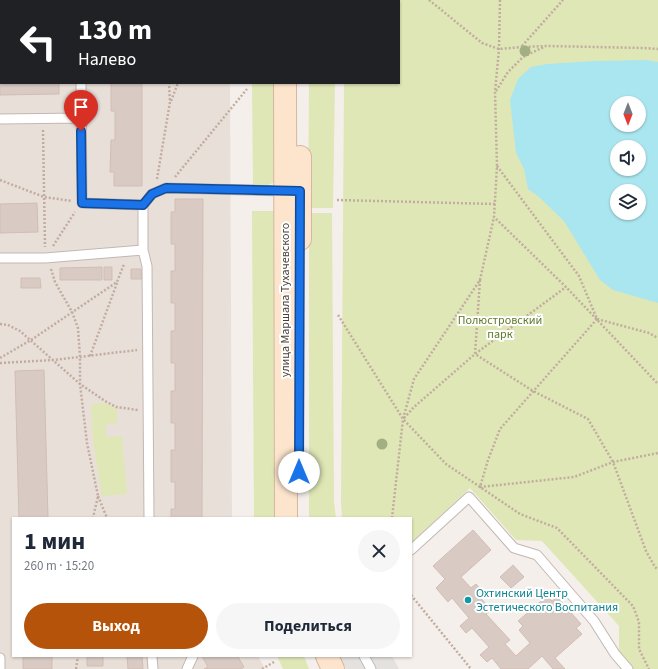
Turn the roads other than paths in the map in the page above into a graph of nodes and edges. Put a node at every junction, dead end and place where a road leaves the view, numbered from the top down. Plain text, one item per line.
1 (80, 84) edge
2 (285, 84) edge
3 (300, 84) edge
4 (81, 118) junction
5 (0, 119) edge
6 (292, 191) junction
7 (143, 205) junction
8 (142, 250) junction
9 (0, 258) edge
10 (149, 517) edge
11 (286, 517) edge
12 (299, 517) edge
13 (412, 549) edge
14 (152, 657) edge
15 (193, 657) edge
16 (316, 657) edge
17 (327, 657) edge
18 (365, 657) edge
19 (0, 658) edge
20 (0, 669) edge
21 (153, 669) edge
22 (187, 669) edge
23 (321, 669) edge
24 (333, 669) edge
25 (371, 669) edge
26 (628, 669) edge

1 - 4 lane
2 - 6 street, улица Маршала Тухачевского
3 - 6 street, улица Маршала Тухачевского
4 - 5 lane
4 - 7 lane
6 - 7 lane
6 - 11 street, улица Маршала Тухачевского
6 - 12 street, улица Маршала Тухачевского
7 - 8 lane
8 - 9 lane
8 - 10 lane
13 - 26 lane
14 - 21 lane
15 - 22 lane
16 - 23 street
17 - 24 street
18 - 25 lane
19 - 20 lane

